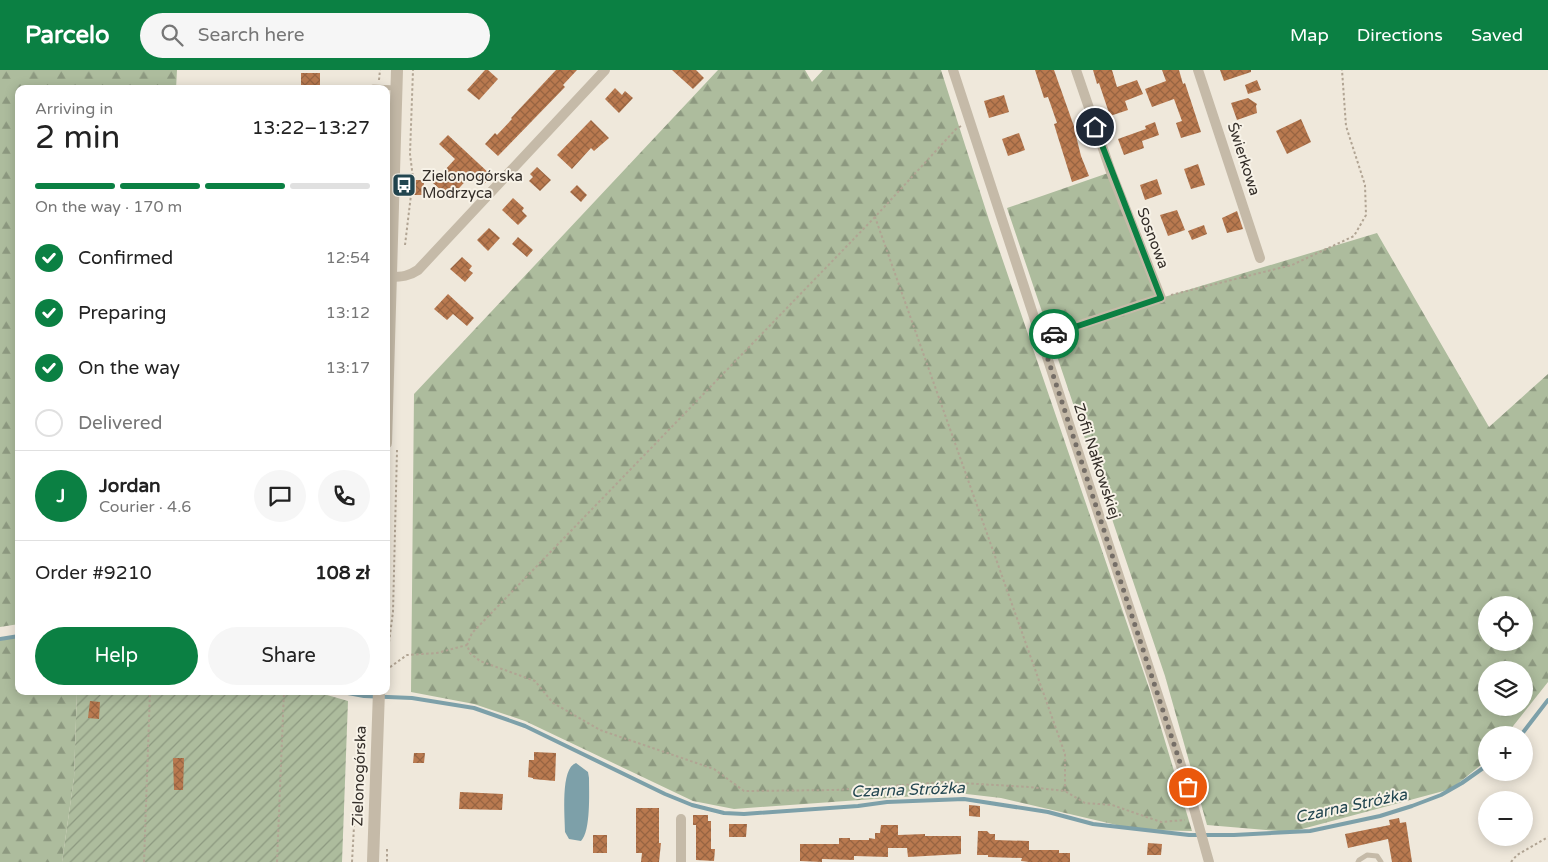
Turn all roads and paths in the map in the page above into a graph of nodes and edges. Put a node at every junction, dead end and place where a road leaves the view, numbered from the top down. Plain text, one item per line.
1 (397, 70) edge
2 (605, 70) edge
3 (953, 70) edge
4 (1076, 70) edge
5 (1198, 70) edge
6 (1342, 70) edge
7 (390, 88) edge
8 (397, 88) junction
9 (970, 122) junction
10 (875, 218) junction
11 (1260, 258) dead end
12 (390, 270) edge
13 (1161, 298) junction
14 (1041, 338) junction
15 (467, 645) junction
16 (390, 667) edge
17 (150, 695) edge
18 (284, 695) edge
19 (379, 695) edge
20 (366, 717) dead end
21 (1065, 791) junction
22 (682, 819) dead end
23 (1199, 825) junction
24 (1548, 837) edge
25 (144, 862) edge
26 (277, 862) edge
27 (352, 862) edge
28 (373, 862) edge
29 (681, 862) edge
30 (1210, 862) edge
31 (1358, 862) edge
32 (1381, 862) edge
33 (1511, 862) edge

1 - 8 street
2 - 12 street
3 - 9 street, Zofii Nałkowskiej
4 - 13 street, Sosnowa
5 - 11 street, Świerkowa
6 - 13 path
7 - 8 lane
8 - 12 street
9 - 10 path
9 - 14 street, Zofii Nałkowskiej
10 - 15 path
10 - 21 path
13 - 14 street
14 - 23 street, Zofii Nałkowskiej
15 - 16 path
15 - 21 path
17 - 25 path
18 - 26 path
19 - 28 street, Zielonogórska
20 - 27 path
21 - 23 path
22 - 29 street
23 - 30 street, Zofii Nałkowskiej
24 - 33 path
31 - 32 lane

